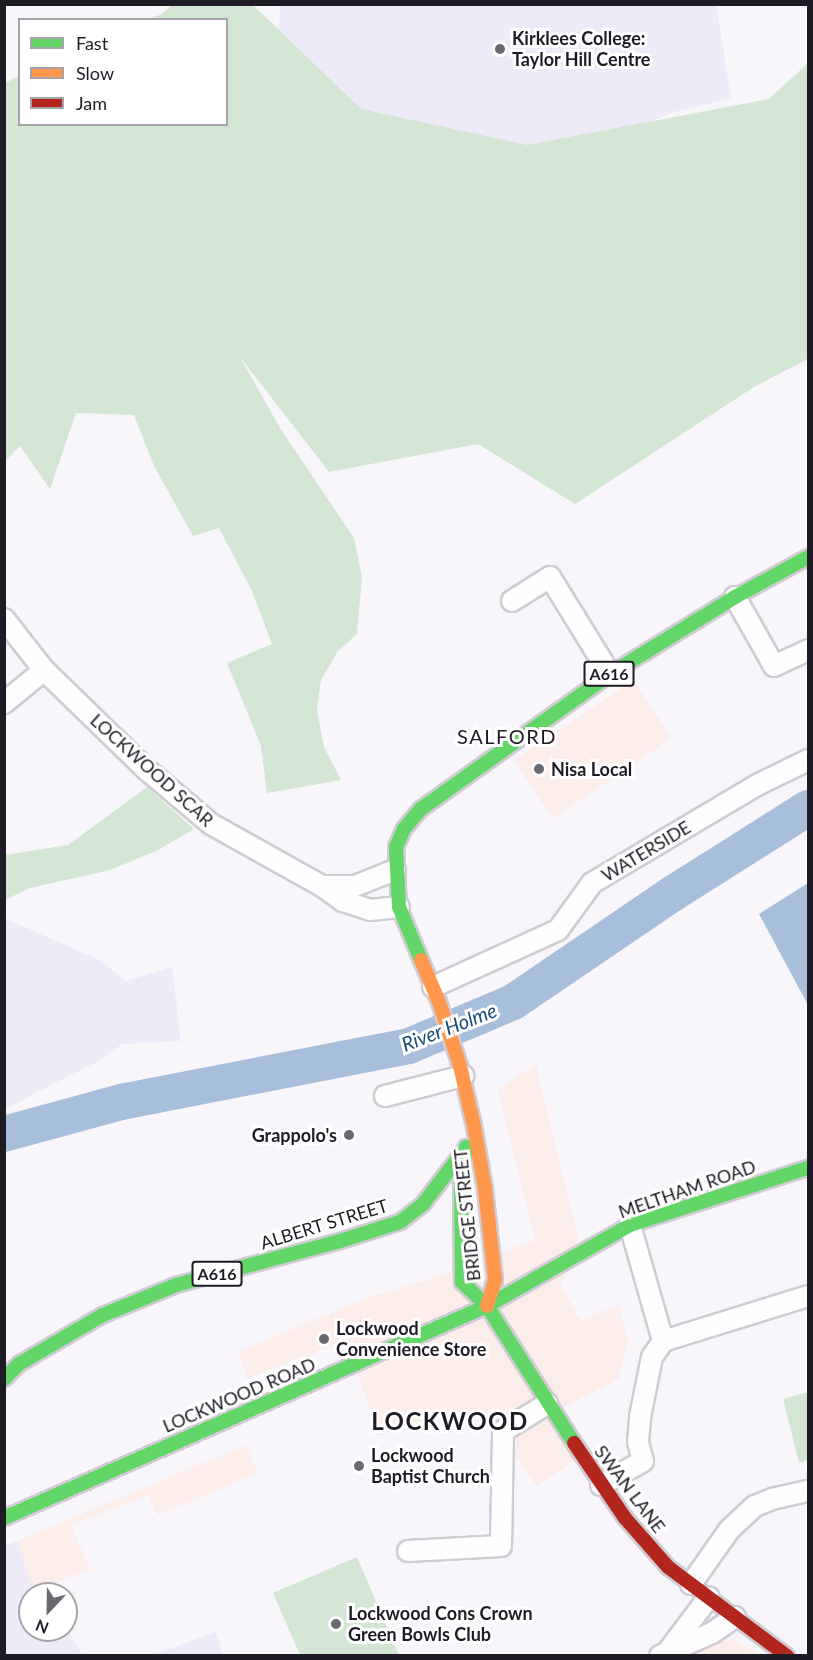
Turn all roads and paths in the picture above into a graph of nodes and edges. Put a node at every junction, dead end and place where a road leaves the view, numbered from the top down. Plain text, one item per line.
1 (808, 556) edge
2 (735, 597) junction
3 (512, 600) dead end
4 (4, 618) edge
5 (808, 650) edge
6 (44, 670) junction
7 (609, 674) junction
8 (4, 703) edge
9 (808, 760) edge
10 (395, 870) junction
11 (322, 886) junction
12 (399, 907) junction
13 (436, 994) junction
14 (461, 1071) junction
15 (385, 1096) dead end
16 (474, 1126) junction
17 (464, 1152) junction
18 (808, 1168) edge
19 (630, 1225) junction
20 (808, 1296) edge
21 (487, 1306) junction
22 (663, 1341) junction
23 (44, 1348) junction
24 (5, 1360) edge
25 (4, 1379) edge
26 (548, 1404) junction
27 (601, 1485) junction
28 (808, 1491) edge
29 (4, 1518) edge
30 (408, 1551) dead end
31 (692, 1584) junction
32 (709, 1597) junction
33 (735, 1617) junction
34 (664, 1653) edge
35 (787, 1656) edge

1 - 2 main road, A616
2 - 5 street
2 - 7 main road, A616
3 - 7 street
4 - 6 street, LOCKWOOD SCAR
6 - 8 street
6 - 11 street, LOCKWOOD SCAR
7 - 10 main road, A616
9 - 13 street, WATERSIDE
10 - 11 street, LOCKWOOD SCAR
10 - 12 main road, A616
11 - 12 street
12 - 13 main road, A616
13 - 14 main road, A616
14 - 15 street
14 - 16 main road, A616
16 - 17 main road, BRIDGE STREET / A616
16 - 21 main road, BRIDGE STREET / A616
17 - 21 main road, BRIDGE STREET / A616
17 - 23 main road, ALBERT STREET / A616
18 - 19 main road, MELTHAM ROAD
19 - 21 main road, MELTHAM ROAD
19 - 22 street
20 - 22 street
21 - 26 main road, SWAN LANE
21 - 29 main road, LOCKWOOD ROAD
22 - 27 street
23 - 24 main road, ALBERT STREET
23 - 25 main road, A616
26 - 27 main road, SWAN LANE
26 - 30 street
27 - 31 main road, SWAN LANE
28 - 31 street
31 - 32 main road, SWAN LANE
32 - 33 main road, SWAN LANE
32 - 34 street
33 - 34 street
33 - 35 main road, SWAN LANE

